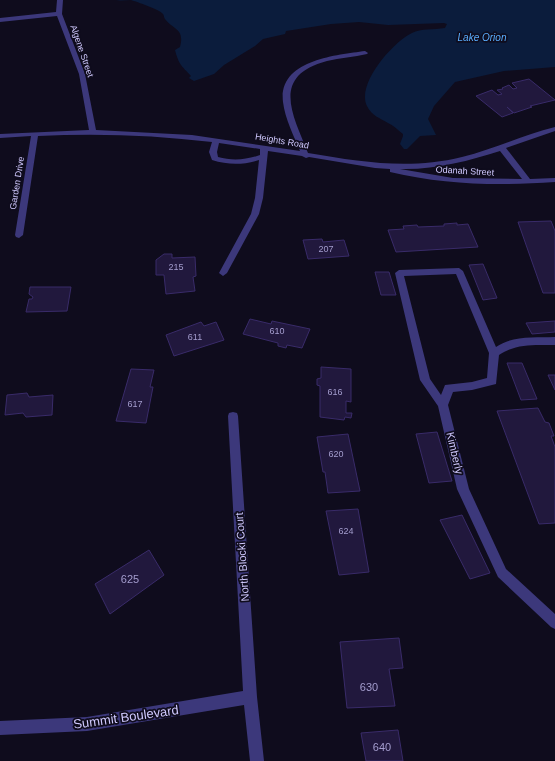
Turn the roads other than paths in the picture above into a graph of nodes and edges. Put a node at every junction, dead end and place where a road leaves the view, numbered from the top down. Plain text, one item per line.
1 (60, 0) edge
2 (59, 14) junction
3 (0, 20) edge
4 (365, 53) dead end
5 (555, 129) edge
6 (93, 132) junction
7 (35, 134) junction
8 (0, 136) edge
9 (216, 141) junction
10 (501, 147) junction
11 (263, 152) junction
12 (306, 156) junction
13 (375, 166) junction
14 (555, 180) edge
15 (528, 182) junction
16 (19, 235) dead end
17 (223, 274) dead end
18 (555, 341) edge
19 (494, 353) junction
20 (443, 405) junction
21 (233, 416) dead end
22 (555, 623) edge
23 (250, 697) junction
24 (0, 728) edge
25 (258, 761) edge

1 - 2 street, Algene Street
2 - 3 street
2 - 6 street, Algene Street
4 - 12 street
5 - 10 street, Heights Road
6 - 7 street, Heights Road
6 - 9 street, Heights Road
7 - 8 street, Heights Road
7 - 16 street, Garden Drive
9 - 11 street, Heights Road
9 - 11 street
10 - 13 street, Heights Road
10 - 15 street
11 - 12 street, Heights Road
11 - 17 street
12 - 13 street, Heights Road
13 - 15 street, Odanah Street
14 - 15 street, Odanah Street
18 - 19 street
19 - 20 street
19 - 20 street
20 - 22 street, Kimberly
21 - 23 street, North Blocki Court
23 - 24 street, Summit Boulevard
23 - 25 street, North Blocki Court

